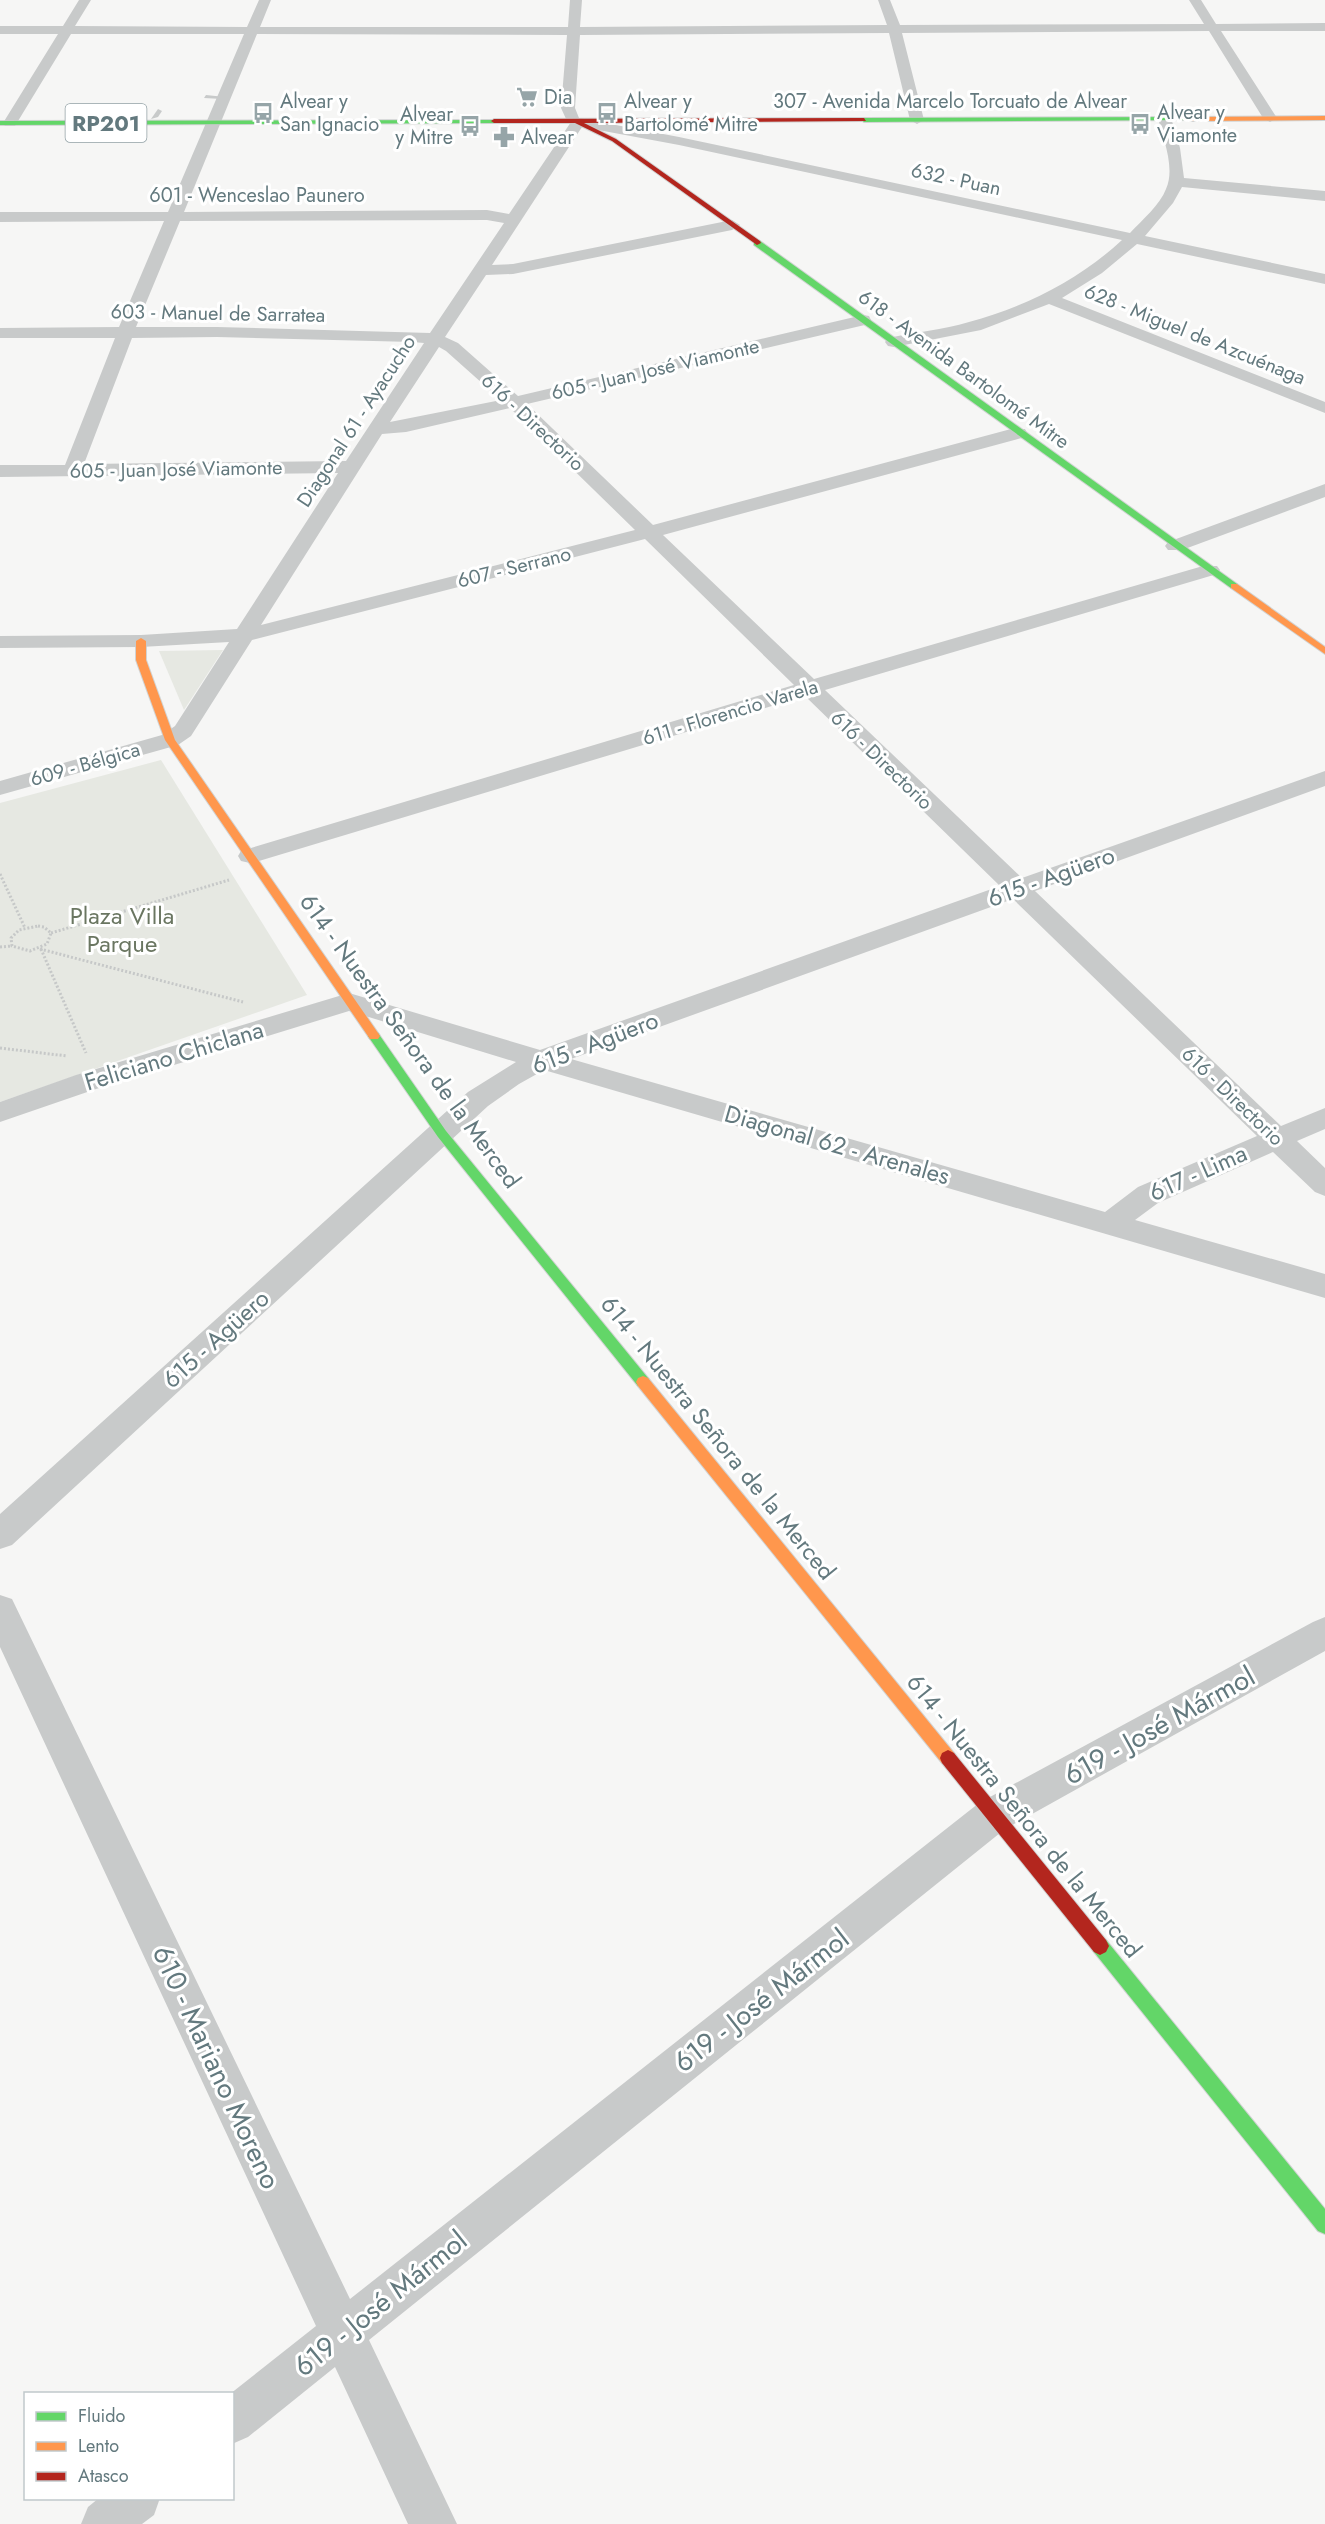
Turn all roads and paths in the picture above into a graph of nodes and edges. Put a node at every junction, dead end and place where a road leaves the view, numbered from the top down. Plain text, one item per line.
1 (85, 0) edge
2 (265, 0) edge
3 (576, 0) edge
4 (884, 0) edge
5 (1195, 0) edge
6 (1212, 27) junction
7 (1325, 27) edge
8 (894, 28) junction
9 (0, 30) edge
10 (66, 30) junction
11 (252, 31) junction
12 (574, 31) junction
13 (206, 97) dead end
14 (222, 97) junction
15 (1325, 113) edge
16 (1269, 116) junction
17 (1164, 117) junction
18 (917, 118) junction
19 (1325, 118) edge
20 (6, 120) edge
21 (214, 120) junction
22 (575, 120) junction
23 (1176, 182) junction
24 (1325, 196) edge
25 (0, 217) edge
26 (173, 217) junction
27 (514, 220) junction
28 (732, 225) junction
29 (1134, 238) junction
30 (482, 270) junction
31 (1325, 279) edge
32 (1050, 299) junction
33 (862, 320) junction
34 (0, 333) edge
35 (124, 333) junction
36 (436, 339) junction
37 (894, 342) junction
38 (514, 402) junction
39 (1325, 408) edge
40 (376, 429) junction
41 (1018, 433) junction
42 (352, 467) junction
43 (72, 470) junction
44 (0, 471) edge
45 (1325, 490) edge
46 (650, 532) junction
47 (1175, 546) junction
48 (1210, 570) junction
49 (247, 635) junction
50 (141, 641) junction
51 (0, 642) edge
52 (1325, 651) edge
53 (808, 688) junction
54 (170, 740) junction
55 (1325, 778) edge
56 (0, 788) edge
57 (254, 864) junction
58 (0, 875) edge
59 (1017, 890) junction
60 (25, 928) junction
61 (51, 933) junction
62 (12, 946) junction
63 (0, 947) edge
64 (40, 949) junction
65 (349, 1002) junction
66 (300, 1017) junction
67 (0, 1048) edge
68 (541, 1060) junction
69 (0, 1112) edge
70 (1325, 1118) edge
71 (442, 1134) junction
72 (1276, 1138) junction
73 (1325, 1185) edge
74 (1110, 1223) junction
75 (1325, 1286) edge
76 (0, 1535) edge
77 (0, 1610) edge
78 (1325, 1634) edge
79 (992, 1816) junction
80 (1325, 2224) edge
81 (342, 2332) junction
82 (234, 2419) edge
83 (136, 2500) edge
84 (105, 2524) edge
85 (433, 2524) edge

1 - 10 street
2 - 11 street
3 - 12 street
4 - 8 street
5 - 6 street
6 - 7 street
6 - 8 street
6 - 16 street
8 - 12 street
8 - 18 street
9 - 10 street
10 - 11 street
10 - 20 street
11 - 12 street
11 - 14 street
12 - 22 street
13 - 14 lane
14 - 21 street
15 - 16 main road, 307 - Avenida Marcelo Torcuato de Alvear
16 - 17 main road, 307 - Avenida Marcelo Torcuato de Alvear
16 - 19 main road, 307 - Avenida Marcelo Torcuato de Alvear
17 - 18 main road, 307 - Avenida Marcelo Torcuato de Alvear
17 - 23 street
18 - 22 main road, 307 - Avenida Marcelo Torcuato de Alvear
20 - 21 main road, 307 - Avenida Marcelo Torcuato de Alvear / RP201
20 - 21 main road, 307 - Avenida Marcelo Torcuato de Alvear / RP201
21 - 22 main road, 307 - Avenida Marcelo Torcuato de Alvear / RP201
21 - 26 street
22 - 27 street, Diagonal 61 - Ayacucho
22 - 28 main road, 618 - Avenida Bartolomé Mitre / RP201
22 - 29 street, 632 - Puan
23 - 24 street
23 - 29 street
25 - 26 street, 601 - Wenceslao Paunero
26 - 27 street, 601 - Wenceslao Paunero
26 - 35 street
27 - 30 street, Diagonal 61 - Ayacucho
28 - 30 street
28 - 33 main road, 618 - Avenida Bartolomé Mitre / RP201
29 - 31 street, 632 - Puan
29 - 32 street
30 - 36 street, Diagonal 61 - Ayacucho
32 - 37 street
32 - 39 street, 628 - Miguel de Azcuénaga
33 - 37 main road, 618 - Avenida Bartolomé Mitre / RP201
33 - 38 street, 605 - Juan José Viamonte
34 - 35 street, 603 - Manuel de Sarratea
35 - 36 street, 603 - Manuel de Sarratea
35 - 43 street
36 - 38 street, 616 - Directorio
36 - 40 street, Diagonal 61 - Ayacucho
37 - 41 main road, 618 - Avenida Bartolomé Mitre / RP201
38 - 40 street, 605 - Juan José Viamonte
38 - 46 street, 616 - Directorio
40 - 42 street, Diagonal 61 - Ayacucho
41 - 46 street, 607 - Serrano
41 - 47 main road, 618 - Avenida Bartolomé Mitre / RP201
42 - 43 street, 605 - Juan José Viamonte
42 - 49 street, Diagonal 61 - Ayacucho
43 - 44 street, 605 - Juan José Viamonte
45 - 47 street
46 - 49 street, 607 - Serrano
46 - 53 street, 616 - Directorio
47 - 48 main road, 618 - Avenida Bartolomé Mitre / RP201
48 - 52 main road, 618 - Avenida Bartolomé Mitre / RP201
48 - 53 street, 611 - Florencio Varela
49 - 50 street, 607 - Serrano
49 - 54 street, Diagonal 61 - Ayacucho
50 - 51 street, 607 - Serrano
50 - 54 main road, 614 - Nuestra Señora de la Merced
53 - 57 street, 611 - Florencio Varela
53 - 59 street, 616 - Directorio
54 - 56 street, 609 - Bélgica
54 - 57 main road, 614 - Nuestra Señora de la Merced
55 - 59 street, 615 - Agüero
57 - 61 path
57 - 65 main road, 614 - Nuestra Señora de la Merced
58 - 60 path
59 - 68 street, 615 - Agüero
59 - 72 street, 616 - Directorio
60 - 61 path
60 - 62 path
61 - 64 path
62 - 63 path
62 - 64 path
64 - 66 path
64 - 67 path
65 - 66 street, Feliciano Chiclana
65 - 68 street, Diagonal 62 - Arenales
65 - 71 main road, 614 - Nuestra Señora de la Merced
66 - 69 street, Feliciano Chiclana
68 - 71 street, 615 - Agüero
68 - 74 street, Diagonal 62 - Arenales
70 - 72 street, 617 - Lima
71 - 76 street, 615 - Agüero
71 - 79 main road, 614 - Nuestra Señora de la Merced
72 - 73 street, 616 - Directorio
72 - 74 street, 617 - Lima
74 - 75 street, Diagonal 62 - Arenales
77 - 81 street, 610 - Mariano Moreno
78 - 79 street, 619 - José Mármol
79 - 80 main road, 614 - Nuestra Señora de la Merced
79 - 81 street, 619 - José Mármol
81 - 82 street, 619 - José Mármol
81 - 85 street, 610 - Mariano Moreno
83 - 84 street

